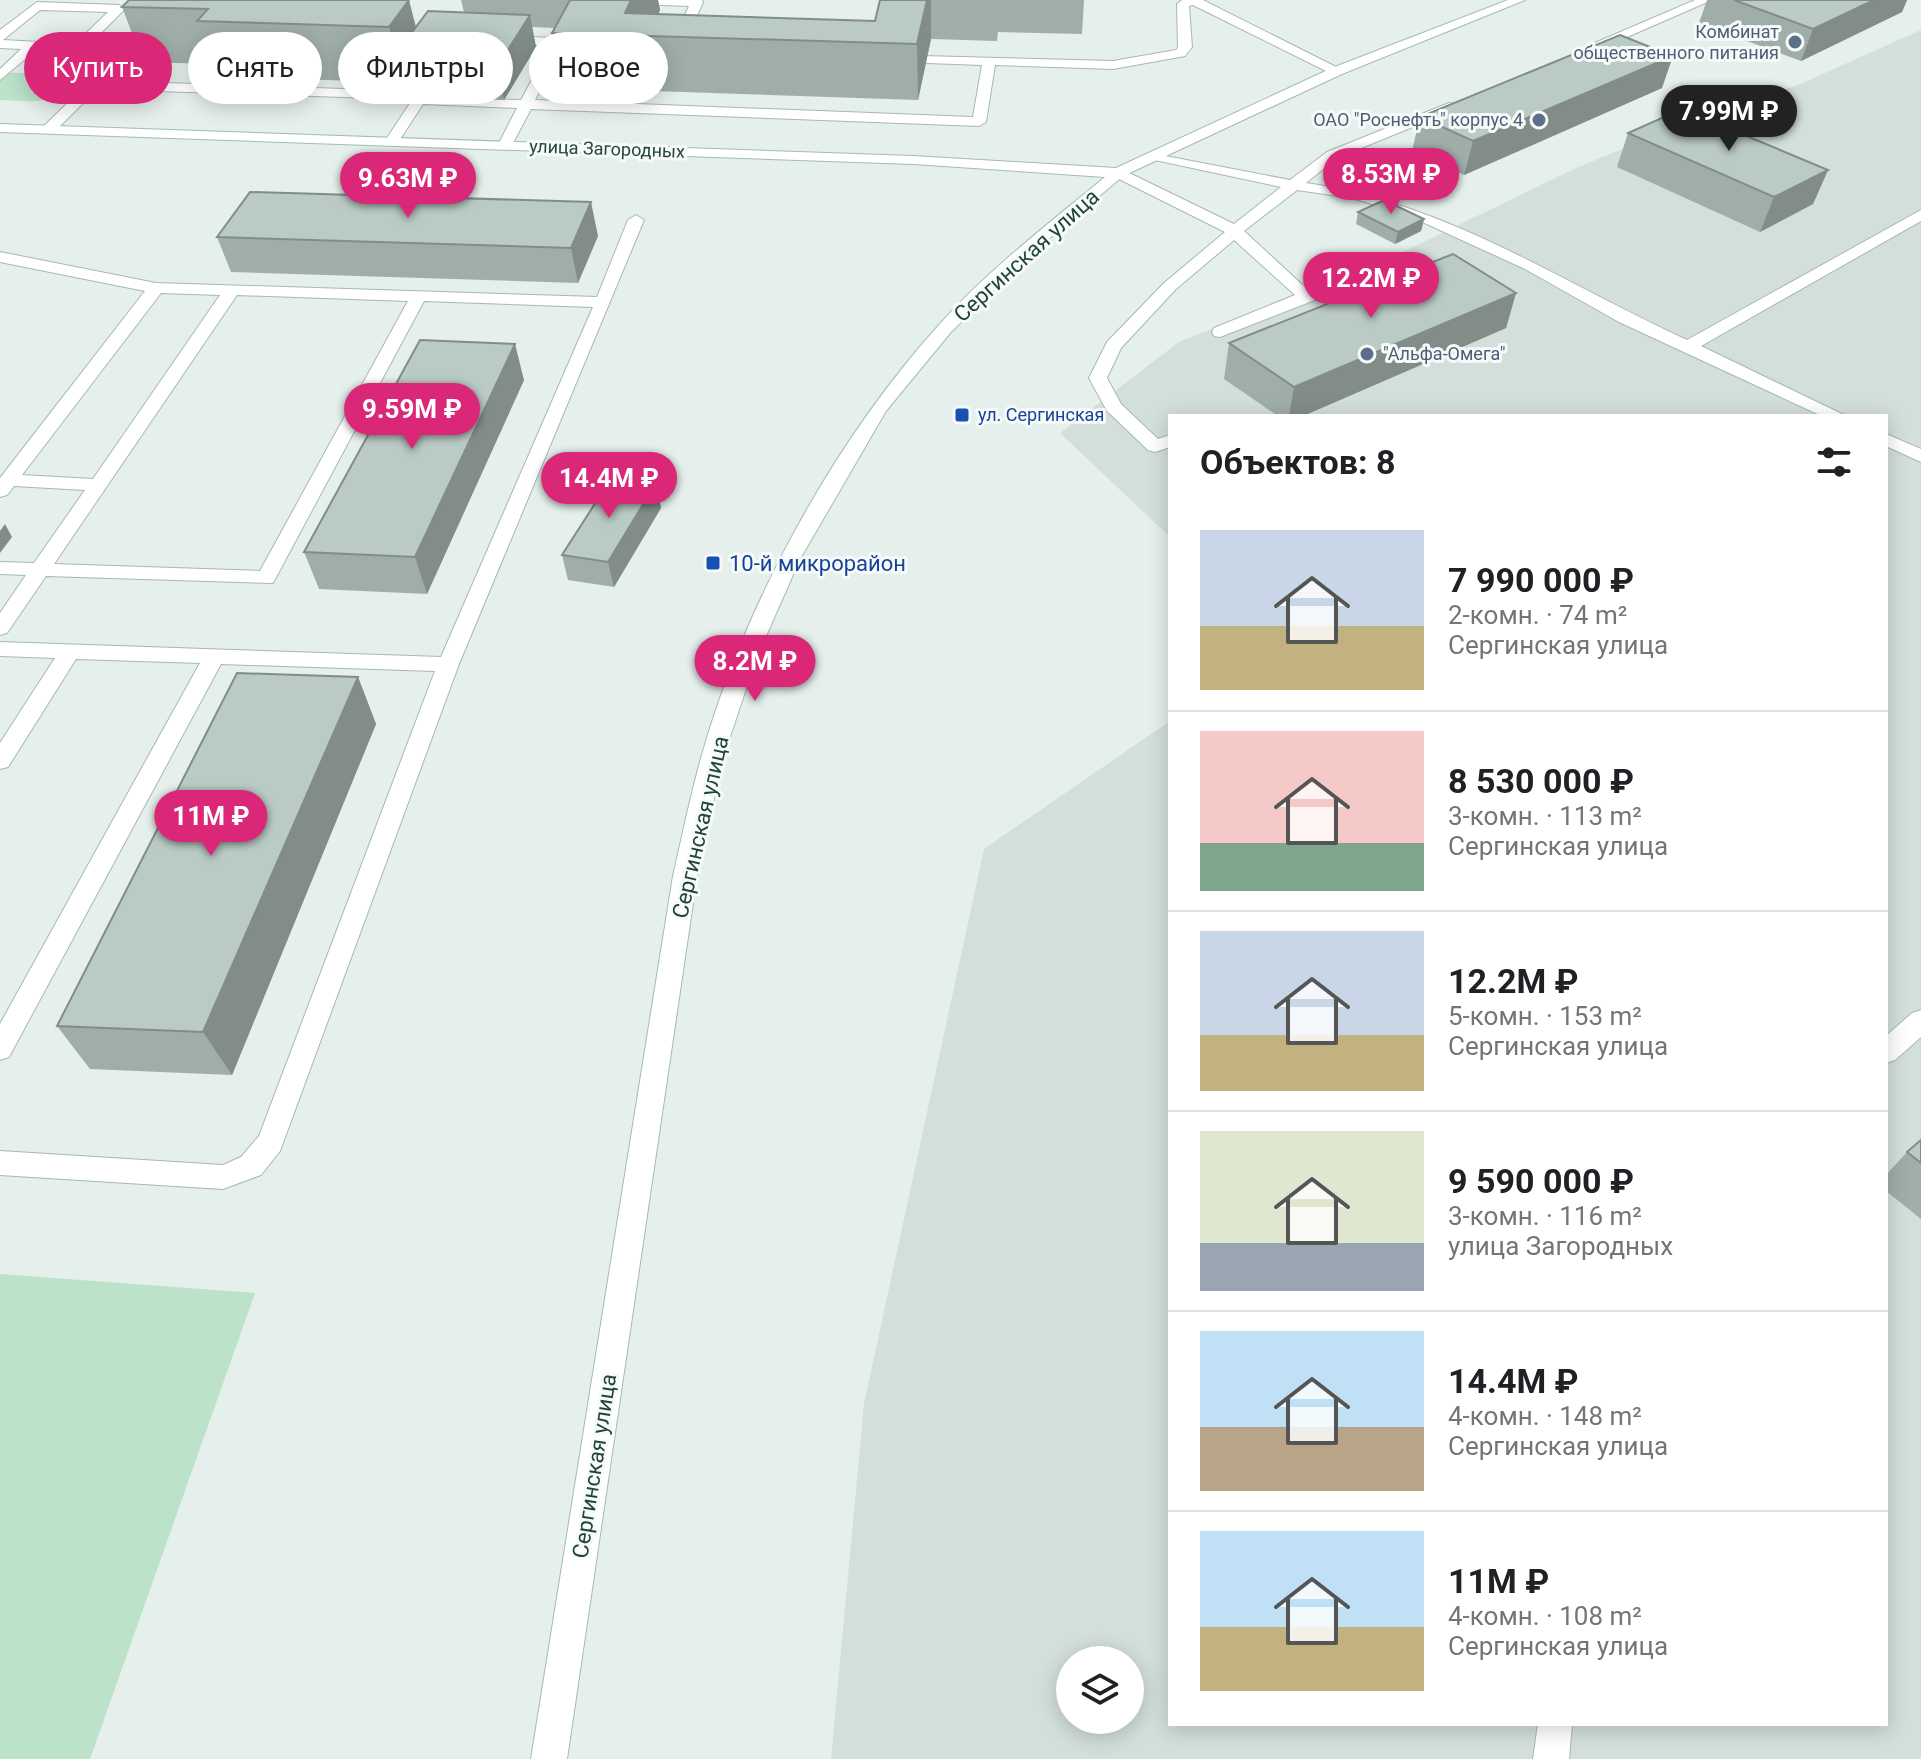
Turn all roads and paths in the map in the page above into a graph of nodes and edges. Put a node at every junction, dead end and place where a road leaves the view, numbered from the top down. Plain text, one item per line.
1 (180, 0) edge
2 (636, 0) edge
3 (1194, 0) edge
4 (1519, 0) edge
5 (1706, 0) edge
6 (566, 28) edge
7 (95, 32) edge
8 (148, 32) edge
9 (564, 32) edge
10 (0, 37) edge
11 (0, 44) edge
12 (24, 46) edge
13 (691, 52) edge
14 (24, 54) edge
15 (1577, 54) edge
16 (927, 59) dead end
17 (989, 61) junction
18 (1337, 71) junction
19 (0, 76) edge
20 (172, 88) edge
21 (338, 93) edge
22 (529, 97) edge
23 (1461, 101) edge
24 (526, 103) junction
25 (75, 104) edge
26 (0, 128) edge
27 (48, 130) junction
28 (392, 141) junction
29 (505, 145) junction
30 (1155, 156) junction
31 (1118, 173) junction
32 (1292, 185) junction
33 (1921, 215) edge
34 (636, 220) dead end
35 (1235, 231) junction
36 (0, 257) edge
37 (1393, 264) dead end
38 (156, 288) junction
39 (232, 290) junction
40 (1306, 296) junction
41 (418, 297) junction
42 (603, 302) junction
43 (1220, 332) dead end
44 (1689, 346) junction
45 (1833, 414) edge
46 (1888, 440) edge
47 (1168, 442) edge
48 (1921, 456) edge
49 (96, 485) junction
50 (4, 486) edge
51 (0, 568) edge
52 (39, 569) junction
53 (0, 628) edge
54 (0, 649) edge
55 (70, 651) junction
56 (213, 658) junction
57 (448, 664) junction
58 (0, 761) edge
59 (1921, 1021) edge
60 (0, 1049) edge
61 (1888, 1050) edge
62 (0, 1163) edge
63 (1555, 1726) edge
64 (549, 1759) edge
65 (1551, 1759) edge

1 - 8 main road
2 - 13 main road
3 - 17 main road
3 - 18 main road
4 - 18 main road, Сергинская улица
5 - 15 main road
6 - 9 main road
7 - 10 main road
11 - 12 main road
14 - 19 main road
16 - 17 main road
17 - 24 main road
18 - 30 main road, Сергинская улица
20 - 21 main road
22 - 24 main road
23 - 32 main road
24 - 28 main road
24 - 29 main road
25 - 27 main road
26 - 27 main road, улица Загородных
27 - 28 main road, улица Загородных
28 - 29 main road, улица Загородных
29 - 31 main road, улица Загородных
30 - 31 main road, Сергинская улица
30 - 32 main road
31 - 35 main road
31 - 64 main road, Сергинская улица
32 - 35 main road
32 - 44 main road
33 - 44 main road
34 - 42 main road
35 - 40 main road
35 - 47 main road
36 - 38 main road
37 - 40 main road
38 - 39 main road
38 - 50 main road
39 - 41 main road
39 - 49 main road
40 - 43 main road
41 - 42 main road
41 - 52 main road
42 - 57 main road
44 - 45 main road
46 - 48 main road
49 - 50 main road
49 - 52 main road
51 - 52 main road
52 - 53 main road
54 - 55 main road
55 - 56 main road
55 - 58 main road
56 - 57 main road
56 - 60 main road
57 - 62 main road
59 - 61 main road
63 - 65 main road

